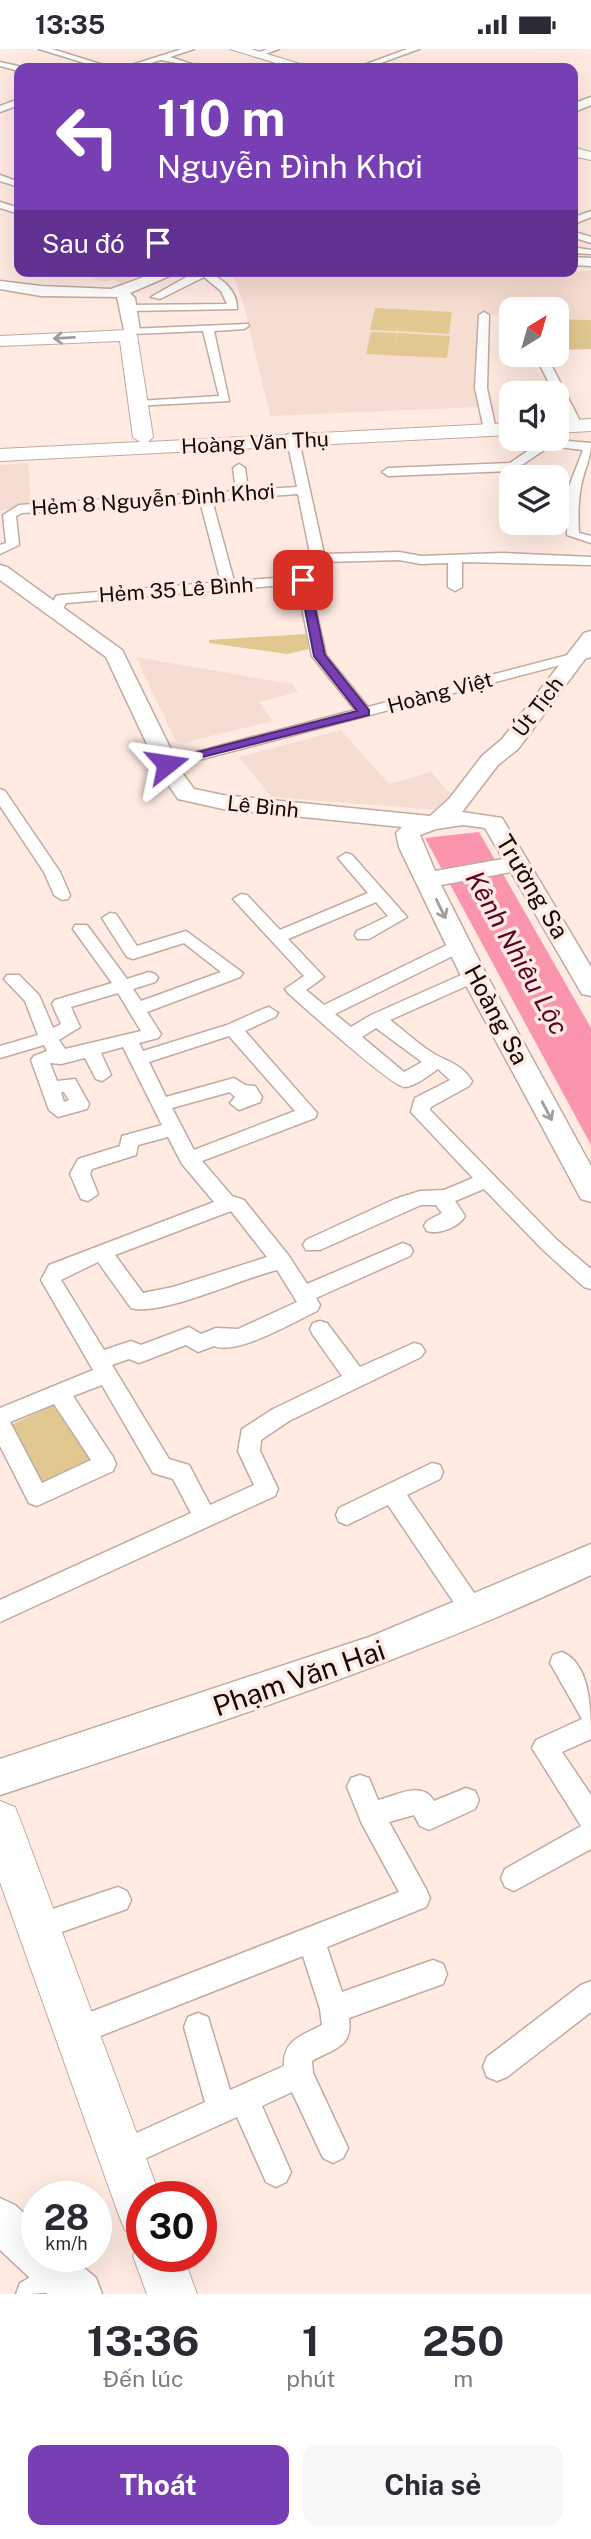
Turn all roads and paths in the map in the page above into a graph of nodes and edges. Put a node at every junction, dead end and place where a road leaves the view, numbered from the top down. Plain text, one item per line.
1 (43, 49) edge
2 (190, 49) edge
3 (236, 49) edge
4 (275, 49) edge
5 (415, 49) edge
6 (221, 51) edge
7 (257, 55) junction
8 (162, 57) junction
9 (92, 63) edge
10 (142, 63) edge
11 (183, 63) edge
12 (261, 63) edge
13 (271, 63) edge
14 (287, 63) edge
15 (374, 63) edge
16 (160, 277) edge
17 (195, 277) edge
18 (212, 277) edge
19 (0, 285) edge
20 (212, 287) junction
21 (121, 293) junction
22 (156, 297) dead end
23 (198, 306) junction
24 (177, 307) junction
25 (129, 308) junction
26 (484, 315) dead end
27 (244, 326) dead end
28 (208, 328) junction
29 (130, 333) junction
30 (0, 341) edge
31 (546, 367) edge
32 (138, 404) junction
33 (574, 423) edge
34 (489, 425) junction
35 (499, 426) edge
36 (499, 428) edge
37 (143, 434) junction
38 (0, 437) edge
39 (323, 437) junction
40 (293, 439) junction
41 (50, 443) junction
42 (591, 447) edge
43 (88, 449) junction
44 (0, 455) edge
45 (239, 468) dead end
46 (388, 472) dead end
47 (303, 490) junction
48 (243, 495) junction
49 (205, 497) junction
50 (589, 540) dead end
51 (0, 550) edge
52 (318, 558) junction
53 (455, 559) junction
54 (591, 561) edge
55 (0, 571) edge
56 (303, 580) junction
57 (229, 586) junction
58 (456, 587) dead end
59 (56, 611) junction
60 (591, 637) edge
61 (583, 655) edge
62 (365, 712) junction
63 (510, 744) junction
64 (167, 764) junction
65 (482, 792) joint
66 (3, 803) edge
67 (384, 820) junction
68 (434, 822) junction
69 (494, 823) junction
70 (406, 835) junction
71 (346, 858) dead end
72 (514, 865) junction
73 (433, 879) junction
74 (62, 895) dead end
75 (377, 895) junction
76 (241, 899) dead end
77 (110, 918) dead end
78 (81, 929) dead end
79 (363, 936) dead end
80 (277, 937) junction
81 (459, 946) junction
82 (474, 976) junction
83 (149, 978) dead end
84 (13, 979) dead end
85 (123, 986) junction
86 (591, 988) edge
87 (137, 1009) junction
88 (269, 1013) dead end
89 (322, 1013) junction
90 (377, 1020) junction
91 (233, 1029) junction
92 (348, 1037) junction
93 (128, 1040) junction
94 (58, 1050) junction
95 (92, 1050) junction
96 (0, 1052) edge
97 (139, 1059) junction
98 (435, 1063) junction
99 (102, 1075) dead end
100 (79, 1082) dead end
101 (49, 1089) dead end
102 (239, 1103) dead end
103 (161, 1105) junction
104 (173, 1129) junction
105 (189, 1159) junction
106 (488, 1180) junction
107 (591, 1192) edge
108 (88, 1194) dead end
109 (446, 1197) junction
110 (231, 1203) junction
111 (434, 1226) dead end
112 (313, 1245) dead end
113 (403, 1251) dead end
114 (102, 1252) junction
115 (282, 1261) junction
116 (591, 1281) edge
117 (303, 1295) junction
118 (320, 1329) dead end
119 (414, 1351) dead end
120 (102, 1368) junction
121 (356, 1378) junction
122 (59, 1392) junction
123 (0, 1417) edge
124 (0, 1425) edge
125 (432, 1472) dead end
126 (393, 1492) junction
127 (347, 1515) dead end
128 (204, 1516) junction
129 (591, 1559) edge
130 (0, 1611) edge
131 (475, 1614) junction
132 (562, 1663) dead end
133 (591, 1712) edge
134 (591, 1727) edge
135 (0, 1777) edge
136 (360, 1787) dead end
137 (466, 1800) dead end
138 (371, 1815) junction
139 (591, 1818) edge
140 (0, 1822) edge
141 (591, 1835) edge
142 (514, 1878) dead end
143 (118, 1900) dead end
144 (36, 1928) junction
145 (313, 1939) junction
146 (433, 1974) dead end
147 (591, 1994) edge
148 (334, 2009) junction
149 (198, 2027) dead end
150 (75, 2032) junction
151 (497, 2067) dead end
152 (299, 2074) junction
153 (233, 2104) junction
154 (332, 2148) dead end
155 (120, 2155) junction
156 (276, 2172) dead end
157 (130, 2181) edge
158 (0, 2220) edge
159 (164, 2272) edge
160 (49, 2275) edge
161 (172, 2294) edge

1 - 9 street
2 - 8 street
3 - 7 main road
4 - 7 street
5 - 15 street
6 - 12 main road
6 - 13 main road
7 - 14 main road
8 - 10 street
8 - 11 street
16 - 21 street
17 - 22 street
18 - 20 street
19 - 21 street
20 - 23 street
20 - 23 street
20 - 24 street
21 - 25 street
21 - 29 street
23 - 24 street
24 - 25 street
25 - 29 street
26 - 34 street
27 - 28 street
28 - 29 street
28 - 32 street
29 -> 30 main road
29 - 32 main road
31 - 33 street
32 - 37 main road
34 - 35 main road, Hoàng Văn Thụ
34 - 39 main road, Hoàng Văn Thụ
36 - 39 main road, Hoàng Văn Thụ
37 - 40 main road, Hoàng Văn Thụ
37 - 41 main road
37 - 43 main road
38 - 41 main road
39 - 40 main road, Hoàng Văn Thụ
40 - 43 main road, Hoàng Văn Thụ
40 - 47 street
41 - 43 main road, Hoàng Văn Thụ
41 - 44 main road, Hoàng Văn Thụ
42 - 46 street
42 - 50 street
45 - 48 street
47 - 48 street, Hẻm 8 Nguyễn Đình Khơi
47 - 52 street
48 - 49 street, Hẻm 8 Nguyễn Đình Khơi
49 - 51 street, Hẻm 8 Nguyễn Đình Khơi
49 - 57 street
52 - 53 street
52 - 56 street
53 - 54 street
53 - 58 street
55 - 59 street, Lê Bình
56 - 57 street, Hẻm 35 Lê Bình
56 - 62 street
57 - 59 street, Hẻm 35 Lê Bình
59 - 64 street, Lê Bình
60 - 61 street, Út Tịch
61 - 62 street, Hoàng Việt
61 - 63 street, Út Tịch
62 - 64 street, Hoàng Việt
63 - 65 street, Út Tịch
63 - 68 street, Út Tịch
64 - 67 street, Lê Bình
65 - 69 street, Trường Sa
66 - 74 street
67 - 68 street, Lê Bình
67 - 70 street
68 - 69 street, Trường Sa
68 - 70 street
69 - 72 street, Trường Sa
70 - 73 street, Hoàng Sa
71 - 75 street
72 - 73 street
72 - 86 street, Trường Sa
73 -> 81 street, Hoàng Sa
75 - 79 street
75 - 80 street
76 - 80 street
77 - 87 street
78 - 85 street
80 - 89 street
81 - 82 street, Hoàng Sa
81 - 89 street
82 - 90 street
82 -> 107 street, Hoàng Sa
83 - 85 street
84 - 94 street
85 - 87 street
85 - 94 street
87 - 93 street
88 - 91 street
89 - 92 street
90 - 92 street
90 - 98 street
91 - 97 street
91 - 105 street
92 - 98 street
93 - 95 street
93 - 97 street
94 - 95 street
94 - 96 street
94 - 100 street
94 - 101 street
95 - 99 street
97 - 103 street
98 - 106 street
102 - 103 street
103 - 104 street
104 - 105 street
104 - 108 street
105 - 110 street
106 - 109 street
106 - 116 street
109 - 111 street
109 - 112 street
110 - 114 street
110 - 115 street
113 - 117 street
114 - 115 street
114 - 120 street
115 - 117 street
117 - 120 street
118 - 121 street
119 - 121 street
120 - 122 street
120 - 128 street
121 - 128 street
122 - 123 street
122 - 124 street
125 - 126 street
126 - 127 street
126 - 131 street
128 - 130 street
129 - 131 street, Phạm Văn Hai
131 - 135 street, Phạm Văn Hai
132 - 133 street
134 - 139 street
136 - 138 street
137 - 138 street
138 - 145 street
140 - 144 main road
141 - 142 street
143 - 144 street
144 - 150 main road
145 - 148 street
145 - 150 street
146 - 148 street
147 - 151 street
148 - 152 street
149 - 153 street
150 - 155 main road
152 - 153 street
152 - 154 street
153 - 155 street
153 - 156 street
155 - 157 main road
158 - 160 street
159 - 161 main road

